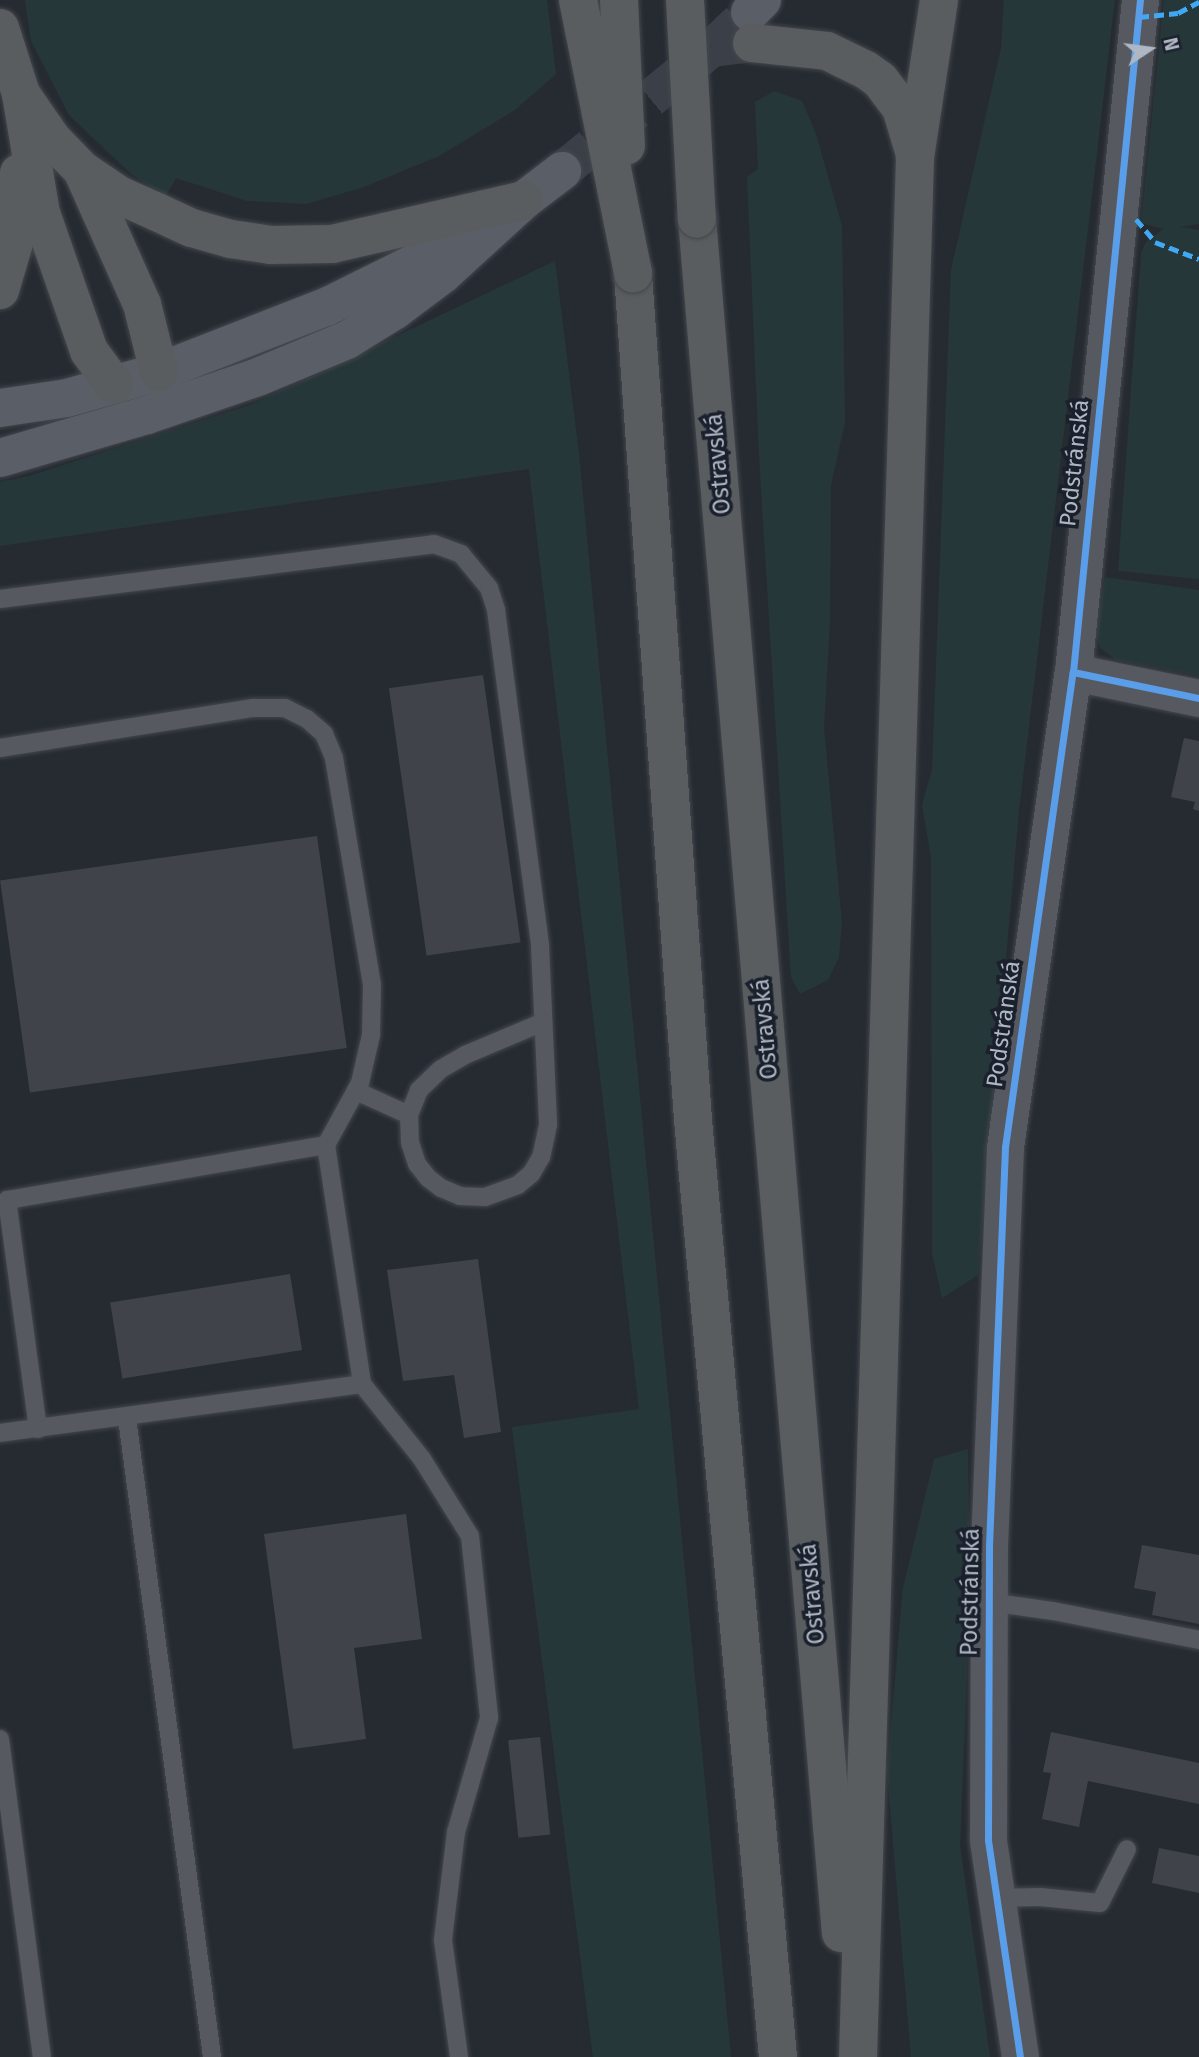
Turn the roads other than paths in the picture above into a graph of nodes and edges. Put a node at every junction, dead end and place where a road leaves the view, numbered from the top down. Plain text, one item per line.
1 (578, 0) edge
2 (619, 0) edge
3 (685, 0) edge
4 (939, 0) edge
5 (1140, 0) edge
6 (754, 18) tunnel mouth
7 (0, 28) edge
8 (21, 94) junction
9 (915, 157) junction
10 (82, 170) junction
11 (562, 171) tunnel mouth
12 (524, 200) junction
13 (633, 274) junction
14 (0, 290) edge
15 (159, 373) junction
16 (114, 386) junction
17 (67, 398) junction
18 (0, 408) edge
19 (0, 428) edge
20 (0, 458) edge
21 (0, 599) edge
22 (1073, 672) junction
23 (1199, 698) edge
24 (0, 748) edge
25 (543, 1022) junction
26 (356, 1091) junction
27 (409, 1115) junction
28 (326, 1145) junction
29 (362, 1384) junction
30 (127, 1418) junction
31 (38, 1429) junction
32 (0, 1433) edge
33 (989, 1602) junction
34 (1199, 1640) edge
35 (0, 1740) edge
36 (1127, 1849) dead end
37 (997, 1898) junction
38 (42, 2057) edge
39 (212, 2057) edge
40 (459, 2057) edge
41 (778, 2057) edge
42 (851, 2057) edge
43 (858, 2057) edge
44 (1020, 2057) edge

1 - 13 highway, bridge
2 - 13 highway, bridge
3 - 42 highway, Ostravská, bridge
4 - 9 highway
5 - 22 street, Podstránská
6 - 9 highway
7 - 8 highway
8 - 10 highway
8 - 14 highway
8 - 16 highway
9 - 43 highway
10 - 12 highway
10 - 15 highway
11 - 12 main road
12 - 15 main road
12 - 20 main road
13 - 41 highway
15 - 16 main road
16 - 17 main road
17 - 18 main road
17 - 19 main road
21 - 25 lane
22 - 23 street
22 - 33 street, Podstránská
24 - 26 lane
25 - 27 lane
25 - 27 lane
26 - 27 lane
26 - 28 lane
28 - 29 lane
28 - 31 lane
29 - 30 lane
29 - 40 lane
30 - 31 lane
30 - 39 lane
31 - 32 lane
33 - 34 lane
33 - 37 street, Podstránská
35 - 38 lane
36 - 37 lane
37 - 44 street, Podstránská

